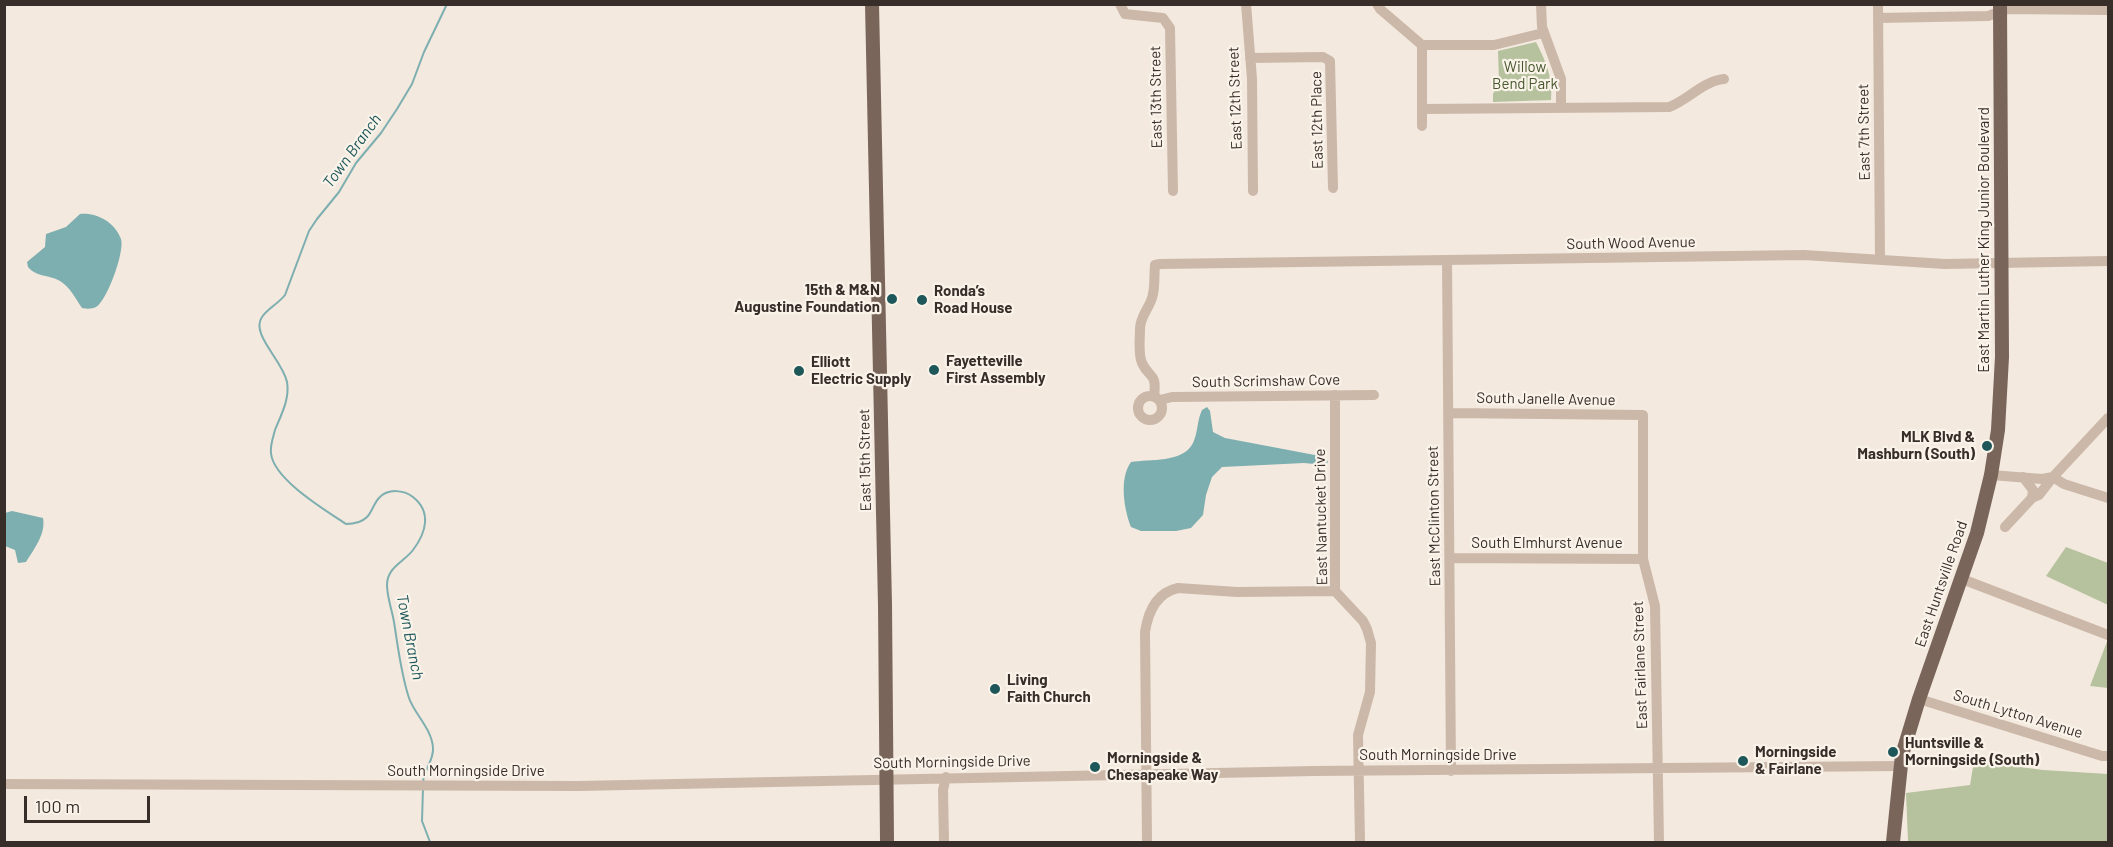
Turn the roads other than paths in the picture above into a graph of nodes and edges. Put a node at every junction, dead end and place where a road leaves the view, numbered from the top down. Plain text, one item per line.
1 (872, 4) edge
2 (1120, 4) edge
3 (1246, 4) edge
4 (1377, 4) edge
5 (1541, 4) edge
6 (1878, 4) edge
7 (2000, 8) edge
8 (2109, 10) edge
9 (1878, 18) junction
10 (1543, 33) junction
11 (1422, 45) junction
12 (1250, 58) junction
13 (1724, 79) dead end
14 (1562, 108) junction
15 (1422, 109) junction
16 (1422, 126) dead end
17 (1333, 188) dead end
18 (1252, 190) dead end
19 (1173, 191) dead end
20 (1447, 260) junction
21 (1880, 260) junction
22 (2109, 261) edge
23 (2003, 264) junction
24 (1335, 395) junction
25 (1374, 395) dead end
26 (1157, 398) joint
27 (1448, 413) junction
28 (1643, 415) joint
29 (2109, 418) edge
30 (1991, 475) junction
31 (2023, 477) junction
32 (2053, 477) junction
33 (2032, 498) junction
34 (2109, 498) edge
35 (2005, 527) dead end
36 (1450, 558) junction
37 (1643, 559) junction
38 (1962, 579) junction
39 (1335, 591) junction
40 (2109, 635) edge
41 (1919, 699) junction
42 (2109, 756) edge
43 (1900, 766) junction
44 (1658, 767) junction
45 (1359, 770) junction
46 (1451, 771) junction
47 (1146, 773) junction
48 (946, 777) junction
49 (887, 779) junction
50 (4, 784) edge
51 (887, 843) edge
52 (944, 843) edge
53 (1147, 843) edge
54 (1360, 843) edge
55 (1659, 843) edge
56 (1893, 843) edge

1 - 49 main road, East 15th Street
2 - 19 street, East 13th Street
3 - 12 street, East 12th Street
4 - 11 street
5 - 10 street
6 - 9 street, East 7th Street
7 - 8 street
7 - 9 street
7 - 23 main road, East Martin Luther King Junior Boulevard
9 - 21 street, East 7th Street
10 - 11 street
10 - 14 street
11 - 15 street
12 - 17 street, East 12th Place
12 - 18 street, East 12th Street
13 - 14 street
14 - 15 street
15 - 16 street
20 - 21 street, South Wood Avenue
20 - 26 street, South Wood Avenue
20 - 27 street, East McClinton Street
21 - 23 street, South Wood Avenue
22 - 23 street, South Wood Avenue
23 - 30 main road, East Martin Luther King Junior Boulevard
24 - 25 street, South Scrimshaw Cove
24 - 26 street, South Scrimshaw Cove
24 - 39 street, East Nantucket Drive
27 - 28 street, South Janelle Avenue
27 - 36 street, East McClinton Street
28 - 37 street, East Fairlane Street
29 - 32 street
30 - 31 street
30 - 38 main road, East Huntsville Road
31 - 32 street
31 - 33 street
32 - 33 street
32 - 34 street
33 - 35 street
36 - 37 street, South Elmhurst Avenue
36 - 46 street, East McClinton Street
37 - 44 street, East Fairlane Street
38 - 40 street
38 - 41 main road, East Huntsville Road
39 - 45 street, East Nantucket Drive
39 - 47 street
41 - 42 street, South Lytton Avenue
41 - 43 main road, East Huntsville Road
43 - 44 street, South Morningside Drive
43 - 56 main road, East Huntsville Road
44 - 46 street, South Morningside Drive
44 - 55 street, East Fairlane Street
45 - 46 street, South Morningside Drive
45 - 47 street, South Morningside Drive
45 - 54 street, East Nantucket Drive
47 - 48 street, South Morningside Drive
47 - 53 street
48 - 49 street, South Morningside Drive
48 - 52 street
49 - 50 street, South Morningside Drive
49 - 51 main road, East 15th Street

